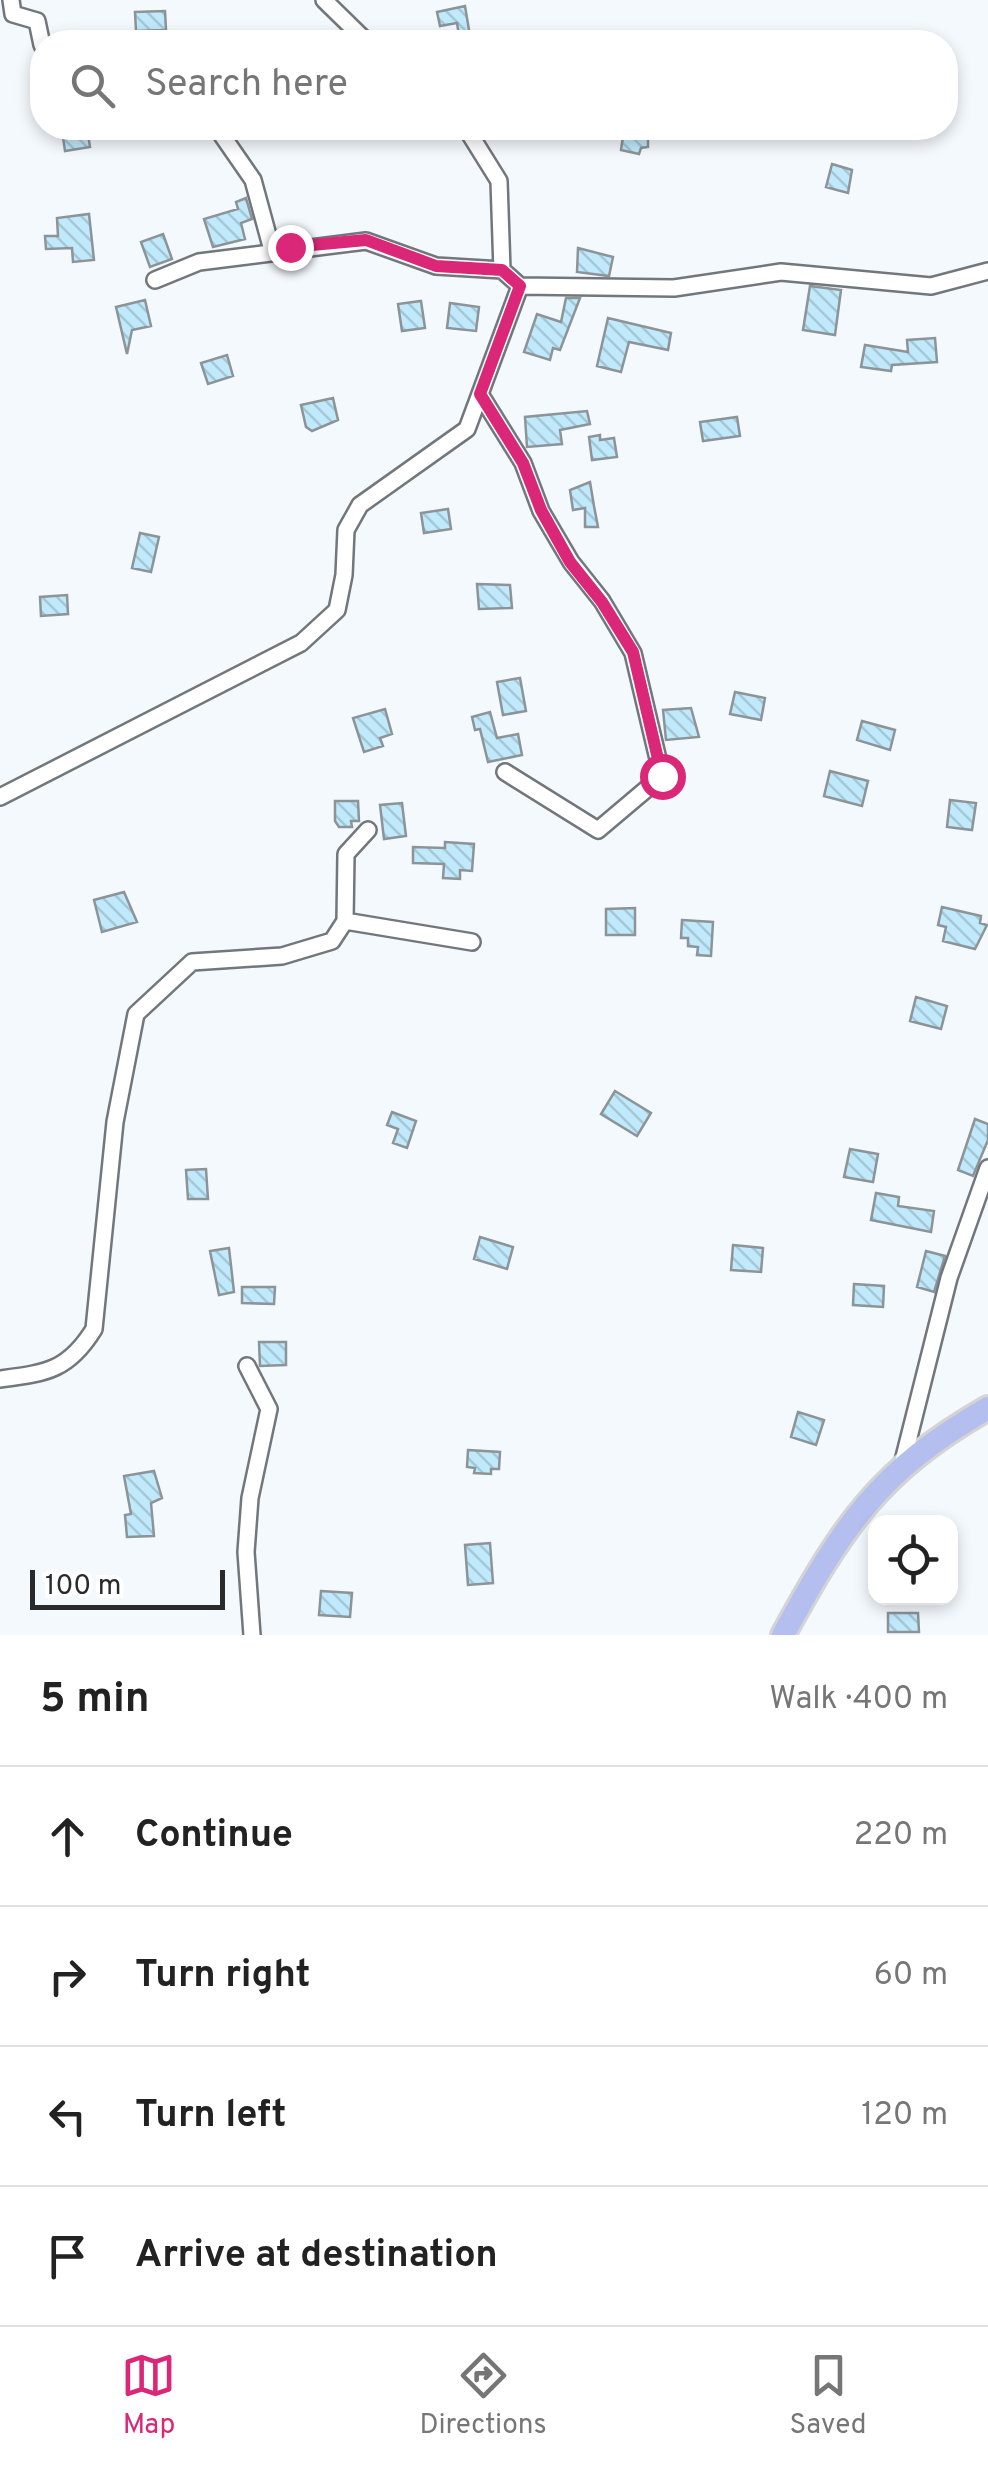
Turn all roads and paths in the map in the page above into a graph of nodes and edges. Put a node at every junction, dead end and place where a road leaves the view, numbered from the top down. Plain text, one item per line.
1 (11, 0) edge
2 (324, 0) edge
3 (39, 30) edge
4 (355, 30) edge
5 (226, 140) edge
6 (473, 140) edge
7 (272, 250) junction
8 (502, 270) junction
9 (988, 271) edge
10 (155, 280) dead end
11 (520, 286) junction
12 (480, 394) junction
13 (505, 772) dead end
14 (0, 797) edge
15 (368, 830) dead end
16 (345, 921) junction
17 (472, 942) dead end
18 (988, 1168) edge
19 (247, 1366) dead end
20 (0, 1379) edge
21 (988, 1408) edge
22 (902, 1464) junction
23 (252, 1635) edge
24 (784, 1635) edge

1 - 3 street
2 - 4 street
5 - 7 street
6 - 8 street
7 - 8 street
7 - 10 street
8 - 11 street
9 - 11 street
11 - 12 street
12 - 13 street
12 - 14 street
15 - 16 street
16 - 17 street
16 - 20 street
18 - 22 street
19 - 23 street
21 - 22 main road
22 - 24 main road

